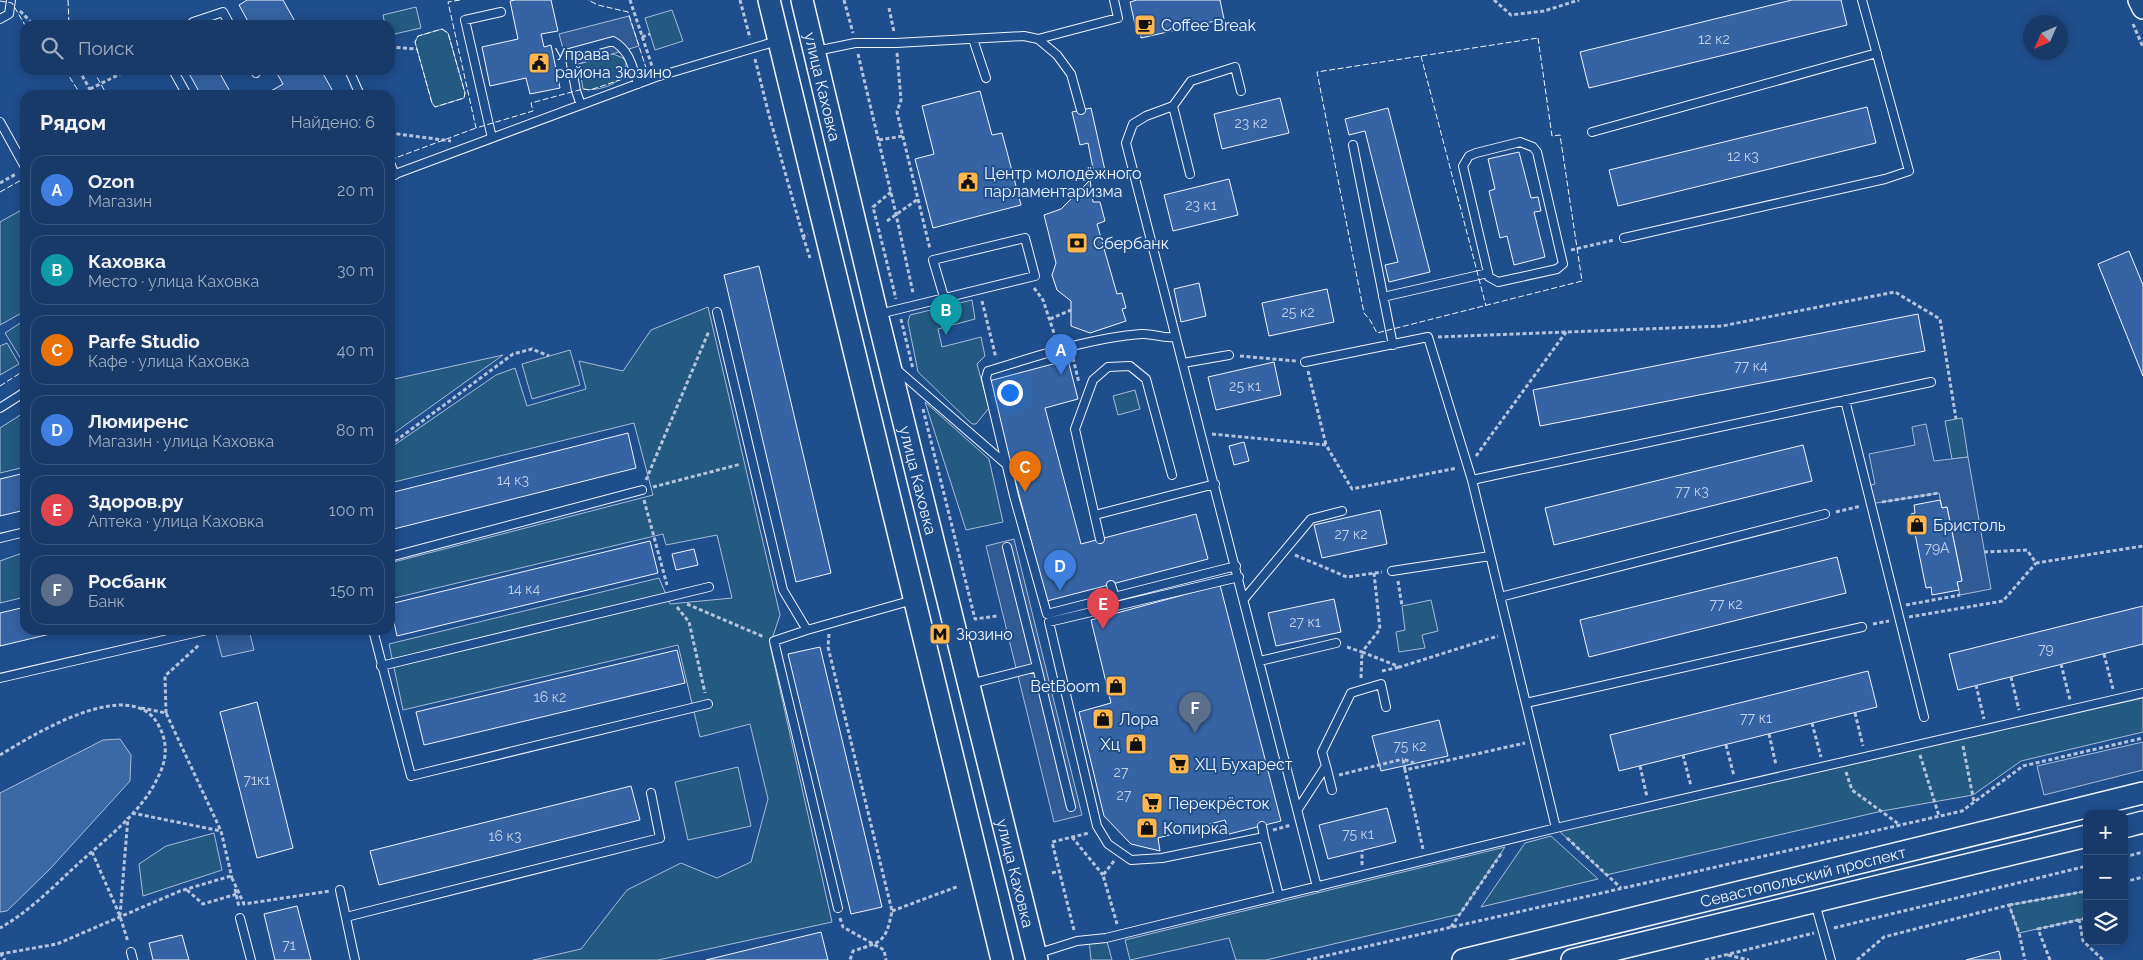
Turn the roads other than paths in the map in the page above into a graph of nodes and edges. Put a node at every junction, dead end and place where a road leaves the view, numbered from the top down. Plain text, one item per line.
1 (11, 0) edge
2 (769, 0) edge
3 (802, 0) edge
4 (1114, 0) edge
5 (1862, 0) edge
6 (2140, 0) edge
7 (2143, 8) edge
8 (501, 12) dead end
9 (0, 19) edge
10 (199, 20) edge
11 (227, 20) edge
12 (1038, 38) junction
13 (973, 39) junction
14 (779, 40) junction
15 (814, 51) junction
16 (1877, 53) junction
17 (176, 75) edge
18 (351, 75) edge
19 (986, 78) dead end
20 (638, 84) junction
21 (184, 90) edge
22 (358, 90) edge
23 (1241, 91) dead end
24 (581, 105) junction
25 (1173, 106) junction
26 (1082, 110) dead end
27 (0, 122) edge
28 (1592, 132) dead end
29 (492, 138) junction
30 (1353, 145) dead end
31 (20, 158) edge
32 (395, 174) edge
33 (1190, 174) dead end
34 (1624, 238) road end
35 (1488, 273) junction
36 (944, 297) junction
37 (1383, 297) junction
38 (717, 312) road end
39 (877, 314) junction
40 (1176, 337) junction
41 (1392, 345) junction
42 (1229, 355) road end
43 (889, 362) junction
44 (1305, 362) road end
45 (1183, 363) junction
46 (1931, 382) dead end
47 (20, 395) edge
48 (1845, 400) junction
49 (0, 408) edge
50 (1007, 465) junction
51 (1172, 475) dead end
52 (1472, 480) junction
53 (1214, 484) junction
54 (642, 490) road end
55 (1342, 511) dead end
56 (1825, 514) road end
57 (1094, 515) junction
58 (20, 533) edge
59 (0, 538) edge
60 (1100, 539) dead end
61 (1007, 546) dead end
62 (395, 556) edge
63 (1490, 556) junction
64 (1236, 566) junction
65 (1394, 571) road end
66 (1239, 577) junction
67 (1112, 585) dead end
68 (710, 587) dead end
69 (1115, 597) junction
70 (1500, 597) junction
71 (1244, 599) junction
72 (915, 600) junction
73 (1862, 627) road end
74 (807, 630) junction
75 (185, 635) edge
76 (373, 635) edge
77 (1336, 643) road end
78 (1260, 661) junction
79 (381, 666) junction
80 (1037, 667) junction
81 (0, 678) edge
82 (968, 684) junction
83 (2143, 692) edge
84 (1526, 703) junction
85 (708, 704) road end
86 (1386, 708) dead end
87 (1924, 718) dead end
88 (1326, 766) junction
89 (1332, 790) dead end
90 (650, 793) dead end
91 (2143, 793) edge
92 (1071, 807) dead end
93 (1298, 809) junction
94 (2143, 822) edge
95 (1262, 826) dead end
96 (2128, 826) edge
97 (1556, 828) junction
98 (1264, 837) junction
99 (2083, 837) edge
100 (1317, 886) junction
101 (340, 890) road end
102 (1279, 896) junction
103 (1814, 903) junction
104 (838, 908) road end
105 (346, 917) junction
106 (240, 918) road end
107 (1036, 957) edge
108 (250, 960) edge
109 (355, 960) edge
110 (1002, 960) edge
111 (1463, 960) edge
112 (1572, 960) edge
113 (1831, 960) edge

1 - 9 lane
2 - 14 main road, улица Каховка
3 - 15 main road, улица Каховка
4 - 12 lane
5 - 16 lane
6 - 7 main road
8 - 29 lane
10 - 11 lane
12 - 13 lane
12 - 26 lane
13 - 15 lane
13 - 19 lane
14 - 20 lane
14 - 72 main road, улица Каховка
15 - 39 main road, улица Каховка
16 - 28 lane
16 - 34 lane
17 - 21 lane
18 - 22 lane
20 - 24 lane
20 - 24 lane
23 - 25 lane
24 - 29 lane
25 - 33 lane
25 - 40 lane
27 - 31 lane
29 - 32 lane
30 - 37 lane
35 - 35 lane
35 - 37 lane
36 - 36 lane
36 - 39 lane
37 - 41 lane
38 - 74 lane
39 - 43 main road, улица Каховка
40 - 45 lane
40 - 50 lane
41 - 44 lane
41 - 52 lane
42 - 45 lane
43 - 50 lane
43 - 82 main road, улица Каховка
45 - 53 lane
46 - 48 lane
47 - 49 lane
48 - 52 lane
48 - 87 lane
50 - 69 lane
51 - 57 lane
52 - 63 lane
53 - 57 lane
53 - 64 lane
54 - 62 lane
55 - 71 lane
56 - 70 lane
57 - 60 lane
58 - 59 lane
61 - 80 lane
63 - 65 lane
63 - 70 lane
64 - 66 lane
64 - 69 lane
66 - 71 lane
66 - 98 lane
67 - 69 lane
68 - 79 lane
70 - 84 lane
71 - 78 lane
72 - 74 lane
72 - 110 main road, улица Каховка
73 - 84 lane
74 - 104 lane
75 - 81 lane
76 - 79 lane
77 - 78 lane
78 - 93 lane
79 - 85 lane
80 - 82 lane
80 - 92 lane
82 - 107 main road, улица Каховка
83 - 97 lane
84 - 97 lane
86 - 88 lane
88 - 89 lane
88 - 93 lane
90 - 105 lane
91 - 111 main road, Севастопольский проспект
93 - 100 lane
94 - 96 main road
95 - 98 lane
97 - 100 lane
98 - 102 lane
99 - 103 main road, Севастопольский проспект
100 - 102 lane
101 - 105 lane
102 - 107 lane
103 - 112 main road, Севастопольский проспект
103 - 113 lane
105 - 109 lane
106 - 108 lane

